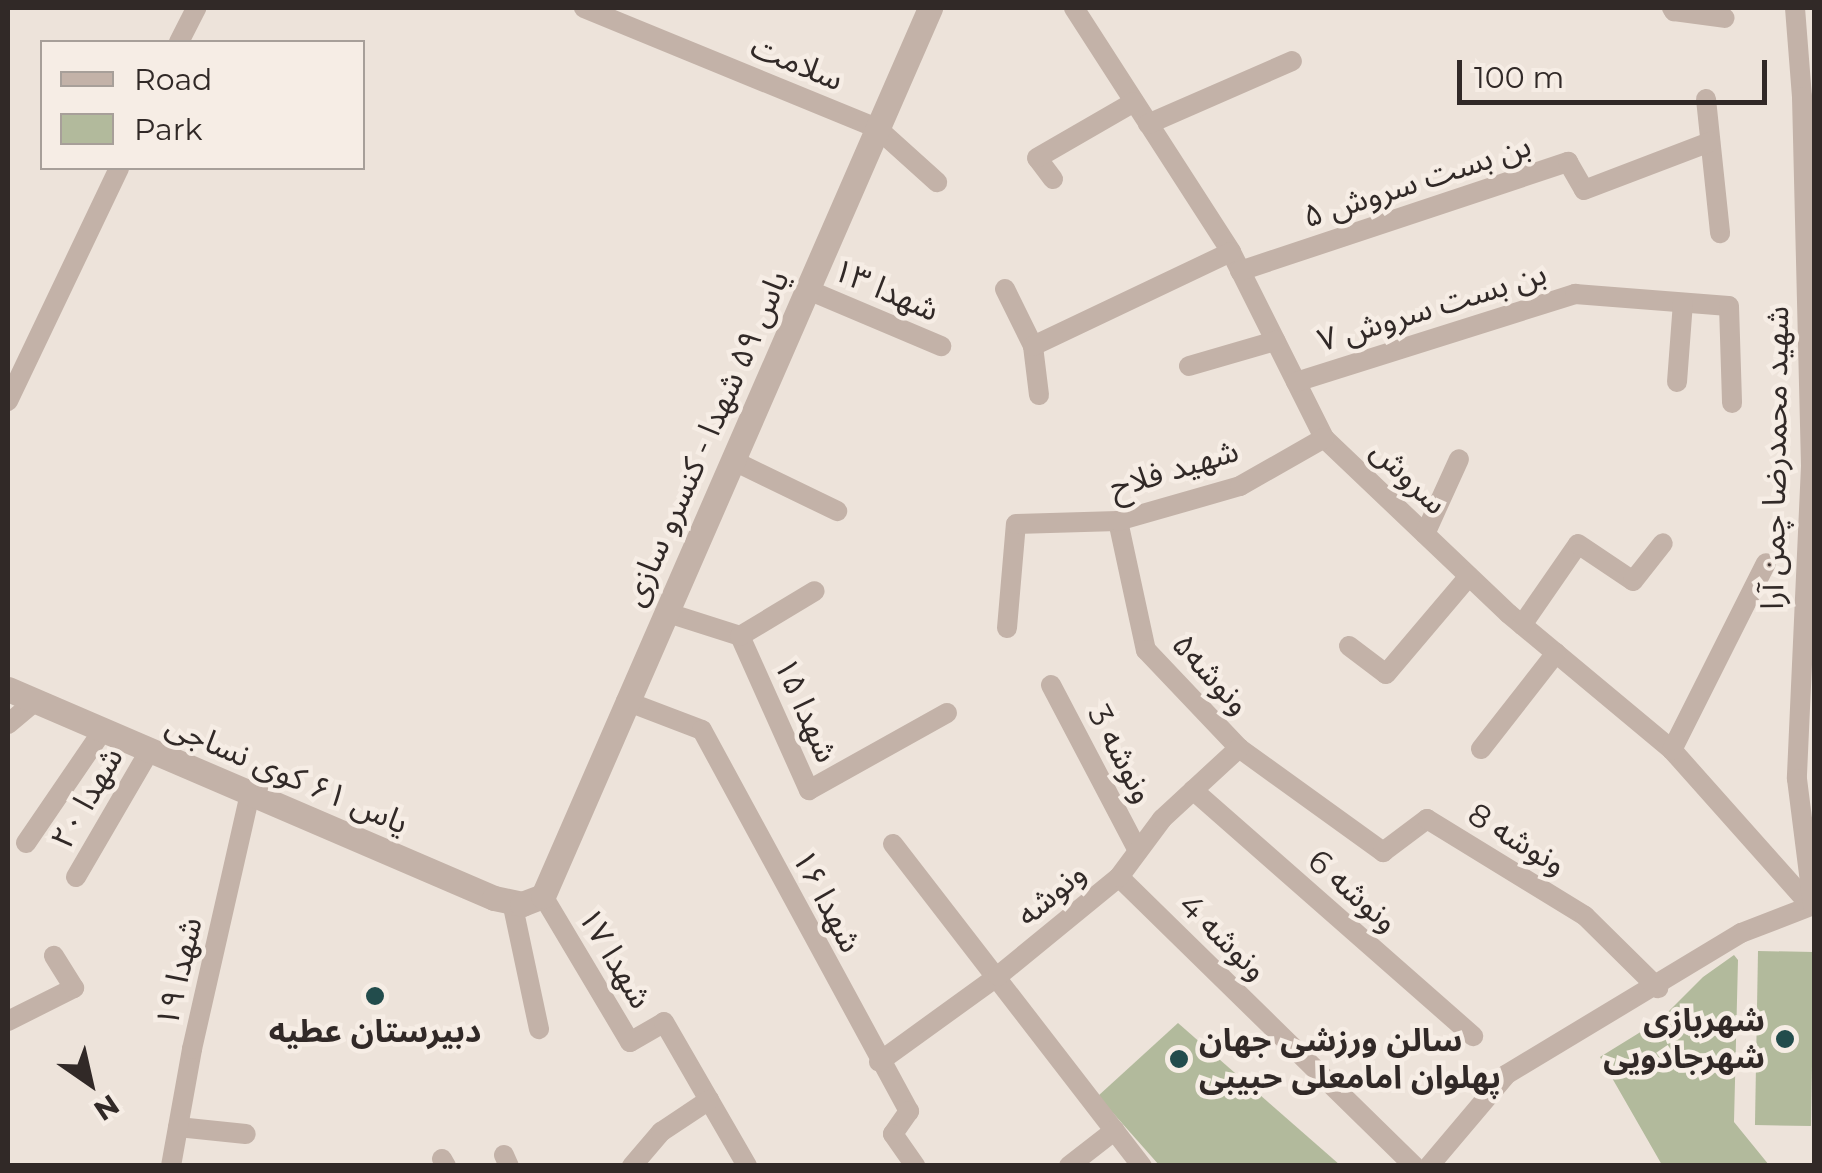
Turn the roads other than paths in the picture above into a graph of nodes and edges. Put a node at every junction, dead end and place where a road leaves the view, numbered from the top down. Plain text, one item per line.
1 (196, 8) edge
2 (584, 8) edge
3 (930, 8) edge
4 (1074, 8) edge
5 (1672, 8) edge
6 (1795, 8) edge
7 (1724, 18) dead end
8 (180, 40) edge
9 (1292, 60) dead end
10 (1706, 98) dead end
11 (1134, 102) junction
12 (1148, 124) junction
13 (877, 128) junction
14 (1710, 142) junction
15 (118, 170) edge
16 (1053, 178) dead end
17 (937, 182) dead end
18 (1720, 233) dead end
19 (1235, 262) junction
20 (806, 289) junction
21 (1005, 289) dead end
22 (1683, 303) junction
23 (1275, 341) junction
24 (941, 346) dead end
25 (1033, 346) junction
26 (1190, 366) dead end
27 (1296, 382) junction
28 (1676, 382) dead end
29 (1039, 395) dead end
30 (8, 401) edge
31 (1732, 403) dead end
32 (1324, 438) junction
33 (1459, 459) dead end
34 (732, 460) junction
35 (837, 511) dead end
36 (1118, 521) junction
37 (1425, 534) junction
38 (1663, 544) dead end
39 (1766, 563) dead end
40 (1469, 576) junction
41 (815, 591) dead end
42 (665, 612) junction
43 (1522, 625) junction
44 (1007, 628) dead end
45 (740, 636) junction
46 (1349, 646) dead end
47 (1556, 652) junction
48 (1051, 685) dead end
49 (8, 689) edge
50 (35, 700) junction
51 (626, 701) junction
52 (947, 713) dead end
53 (8, 724) edge
54 (102, 730) junction
55 (1239, 748) junction
56 (1481, 749) dead end
57 (150, 750) junction
58 (1672, 750) junction
59 (1193, 790) junction
60 (250, 794) junction
61 (26, 843) dead end
62 (893, 844) dead end
63 (1138, 851) junction
64 (1119, 876) junction
65 (76, 877) dead end
66 (543, 896) junction
67 (512, 902) junction
68 (1813, 906) edge
69 (54, 956) dead end
70 (998, 976) junction
71 (1658, 988) junction
72 (8, 1021) edge
73 (539, 1029) dead end
74 (1473, 1036) dead end
75 (879, 1062) junction
76 (709, 1100) junction
77 (178, 1127) junction
78 (1116, 1130) junction
79 (246, 1134) dead end
80 (171, 1166) edge
81 (632, 1166) edge
82 (746, 1166) edge
83 (915, 1166) edge
84 (1069, 1166) edge
85 (1142, 1166) edge
86 (1414, 1166) edge
87 (1429, 1166) edge

1 - 8 street
2 - 13 street, سلامت
3 - 13 street, یاس ۵۹ شهدا - کنسرو سازی
4 - 11 street, سروش
5 - 7 street
6 - 68 street, شهید محمدرضا چمن آرا
9 - 12 street
10 - 14 street
11 - 12 street, سروش
11 - 16 street
12 - 19 street, سروش
13 - 17 street, سلامت
13 - 20 street, یاس ۵۹ شهدا - کنسرو سازی
14 - 18 street
14 - 19 street, بن بست سروش ۵
15 - 30 street
19 - 23 street, سروش
19 - 25 street
20 - 24 street, شهدا ۱۳
20 - 34 street, یاس ۵۹ شهدا - کنسرو سازی
21 - 25 street
22 - 27 street, بن بست سروش ۷
22 - 28 street
22 - 31 street, بن بست سروش ۷
23 - 26 street
23 - 27 street, سروش
25 - 29 street
27 - 32 street, سروش
32 - 36 street, شهید فلاح
32 - 37 street, سروش
33 - 37 street
34 - 35 street
34 - 42 street, یاس ۵۹ شهدا - کنسرو سازی
36 - 44 street, شهید فلاح
36 - 55 street, ونوشه۵
37 - 40 street, سروش
38 - 43 street
39 - 58 street
40 - 43 street, سروش
40 - 46 street
41 - 45 street
42 - 45 street, شهدا ۱۵
42 - 51 street, یاس ۵۹ شهدا - کنسرو سازی
43 - 47 street, سروش
45 - 52 street, شهدا ۱۵
47 - 56 street
47 - 58 street, سروش
48 - 63 street, ونوشه 3
49 - 50 street, یاس ۶۱ کوی نساجی
50 - 53 street
50 - 54 street, یاس ۶۱ کوی نساجی
51 - 66 street, یاس ۵۹ شهدا - کنسرو سازی
51 - 75 street, شهدا ۱۶
54 - 57 street, یاس ۶۱ کوی نساجی
54 - 61 street
55 - 59 street, ونوشه
55 - 71 street, ونوشه 8
57 - 60 street, یاس ۶۱ کوی نساجی
57 - 65 street, شهدا ۲۰
58 - 68 street, سروش
59 - 63 street, ونوشه
59 - 74 street, ونوشه 6
60 - 67 street, یاس ۶۱ کوی نساجی
60 - 77 street, شهدا ۱۹
62 - 70 street
63 - 64 street, ونوشه
64 - 70 street, ونوشه
64 - 86 street, ونوشه 4
66 - 67 street
66 - 76 street, شهدا ۱۷
67 - 73 street
68 - 71 street
69 - 72 street
70 - 75 street, ونوشه
70 - 78 street
71 - 87 street
75 - 83 street, شهدا ۱۶
76 - 81 street
76 - 82 street
77 - 79 street
77 - 80 street, شهدا ۱۹
78 - 84 street
78 - 85 street

